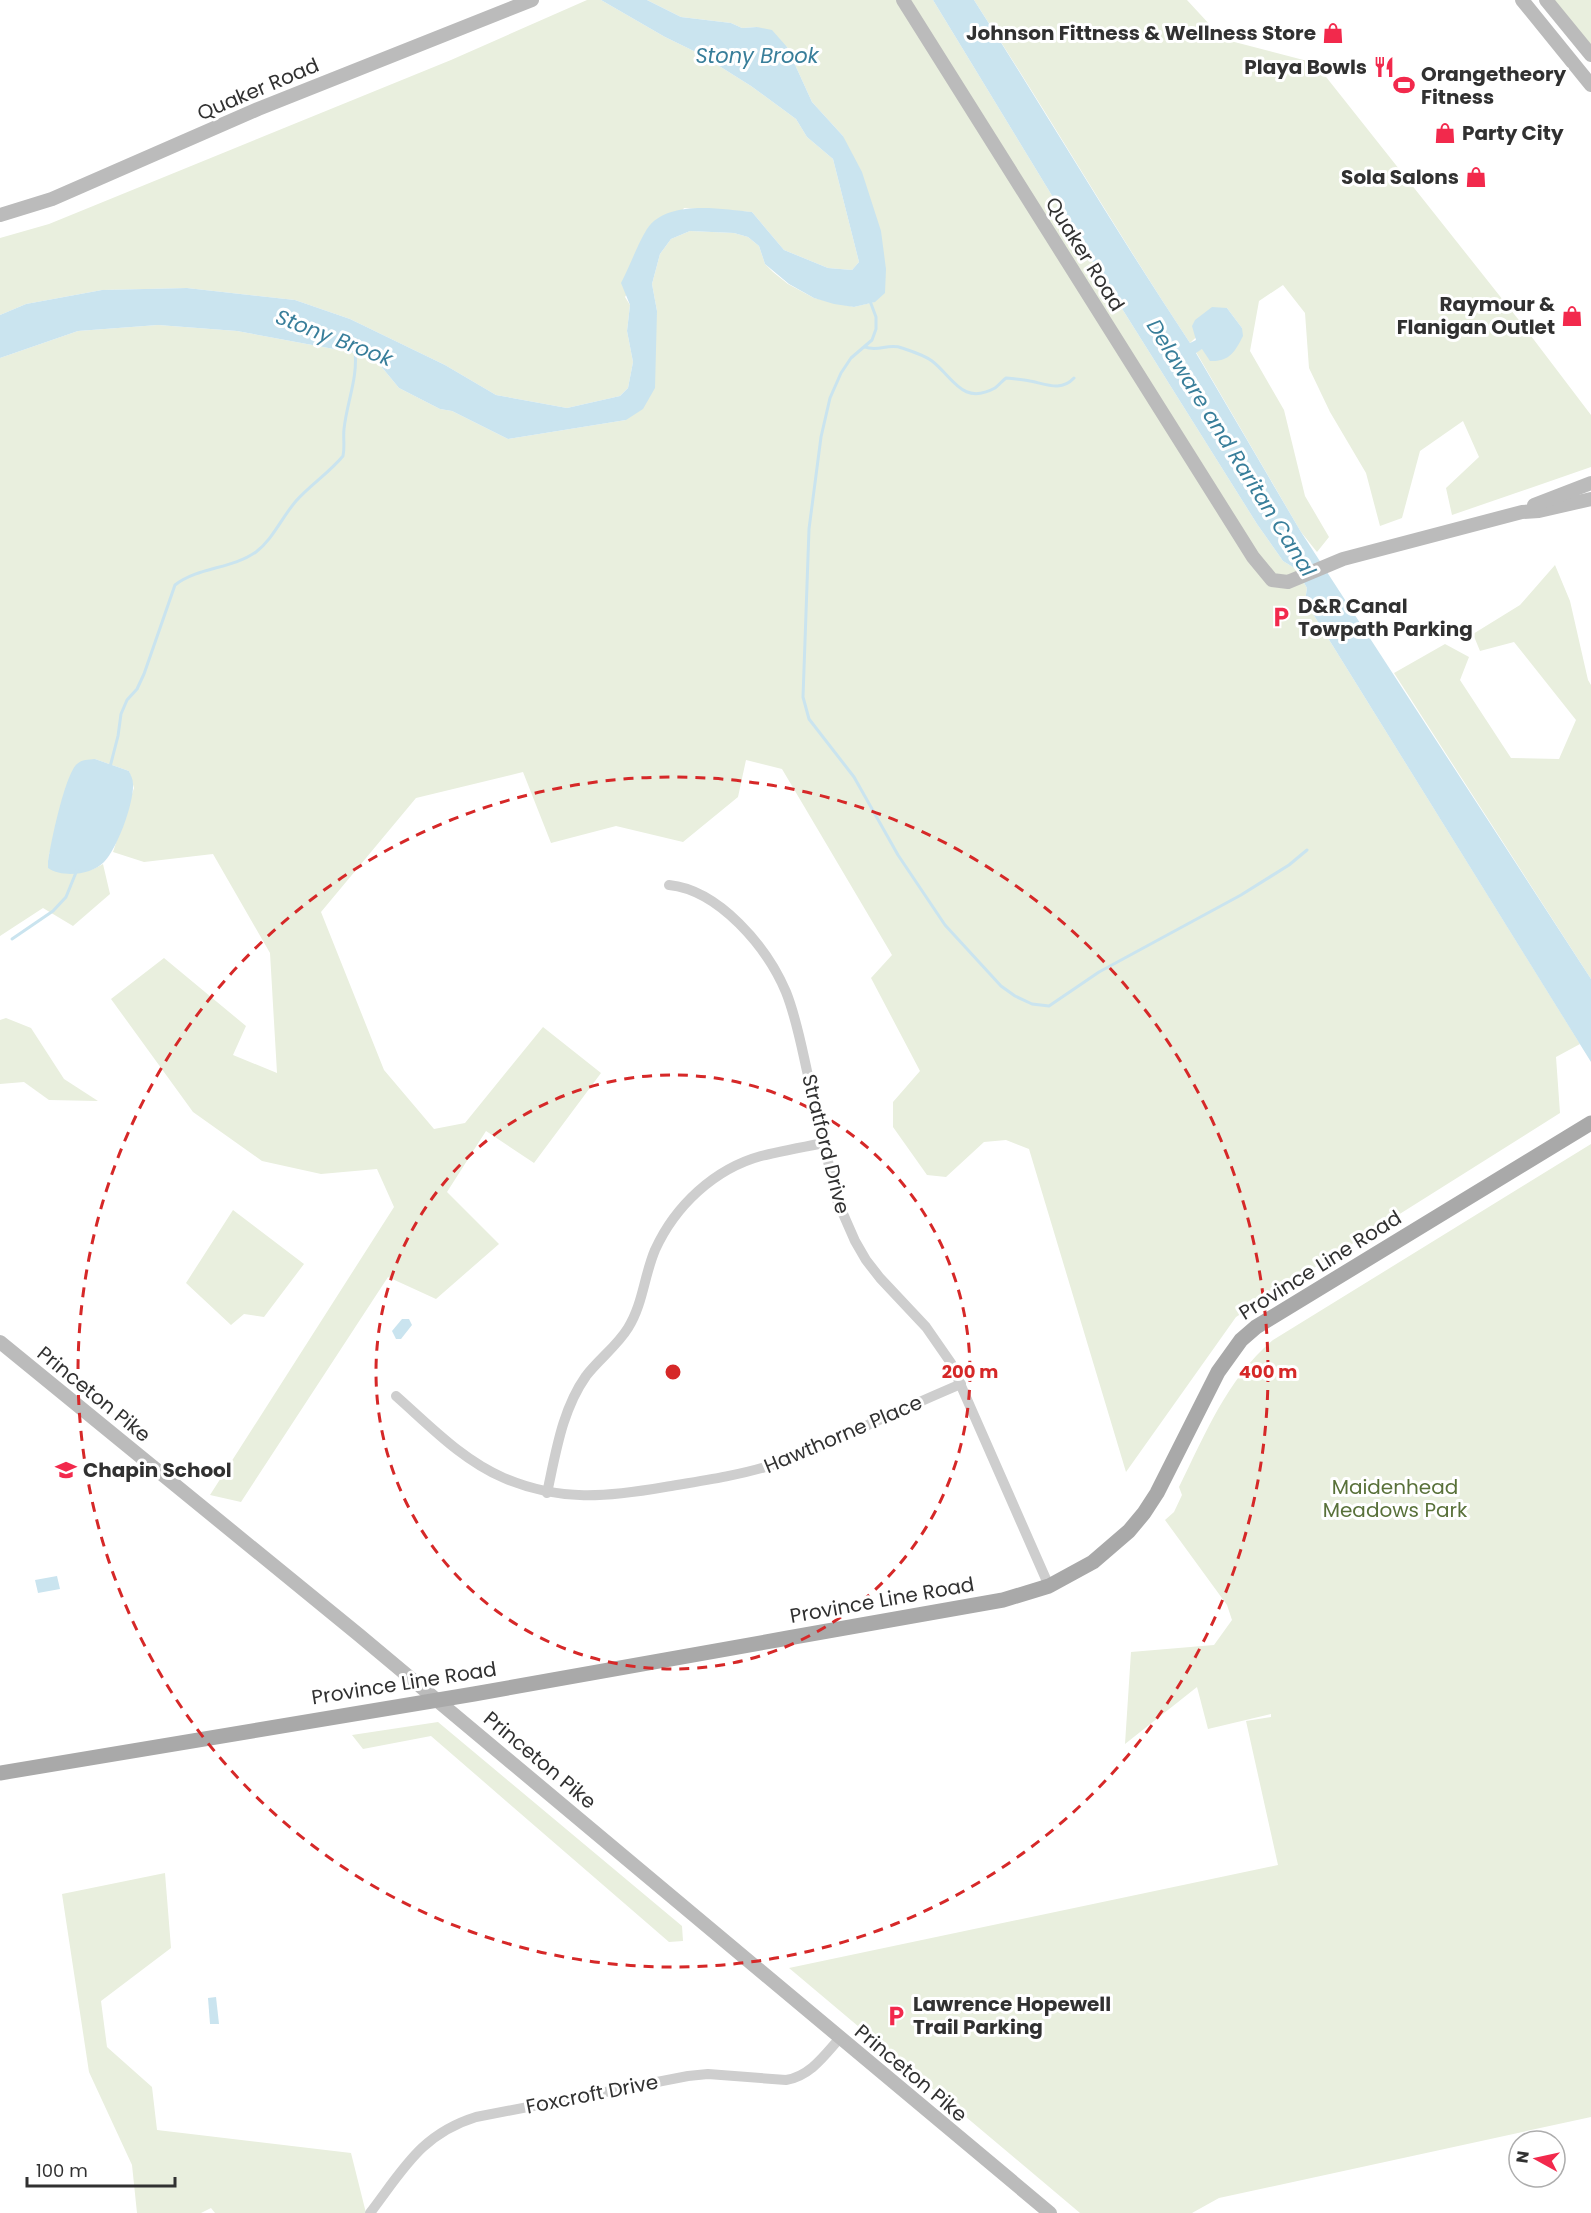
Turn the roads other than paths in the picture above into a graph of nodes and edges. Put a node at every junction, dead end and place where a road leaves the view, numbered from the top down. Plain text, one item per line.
1 (532, 0) edge
2 (903, 0) edge
3 (1522, 0) edge
4 (1546, 0) edge
5 (1591, 55) edge
6 (1591, 85) edge
7 (0, 215) edge
8 (1591, 483) edge
9 (1591, 498) edge
10 (1522, 512) junction
11 (669, 885) dead end
12 (1591, 1123) edge
13 (824, 1143) junction
14 (0, 1342) edge
15 (961, 1384) junction
16 (396, 1396) dead end
17 (548, 1492) junction
18 (1049, 1586) junction
19 (437, 1700) junction
20 (0, 1773) edge
21 (839, 2039) junction
22 (370, 2213) edge
23 (1050, 2213) edge

1 - 7 street, Quaker Road
2 - 10 street, Quaker Road
3 - 6 street
4 - 5 street
8 - 10 street, Quaker Road
9 - 10 street, Quaker Road
11 - 13 street, Stratford Drive
12 - 18 main road, Province Line Road
13 - 15 street, Stratford Drive
13 - 17 street
14 - 19 street, Princeton Pike
15 - 17 street, Hawthorne Place
15 - 18 street, Stratford Drive
16 - 17 street, Hawthorne Place
18 - 19 main road, Province Line Road
19 - 20 main road, Province Line Road
19 - 21 street, Princeton Pike
21 - 22 street, Foxcroft Drive
21 - 23 street, Princeton Pike

